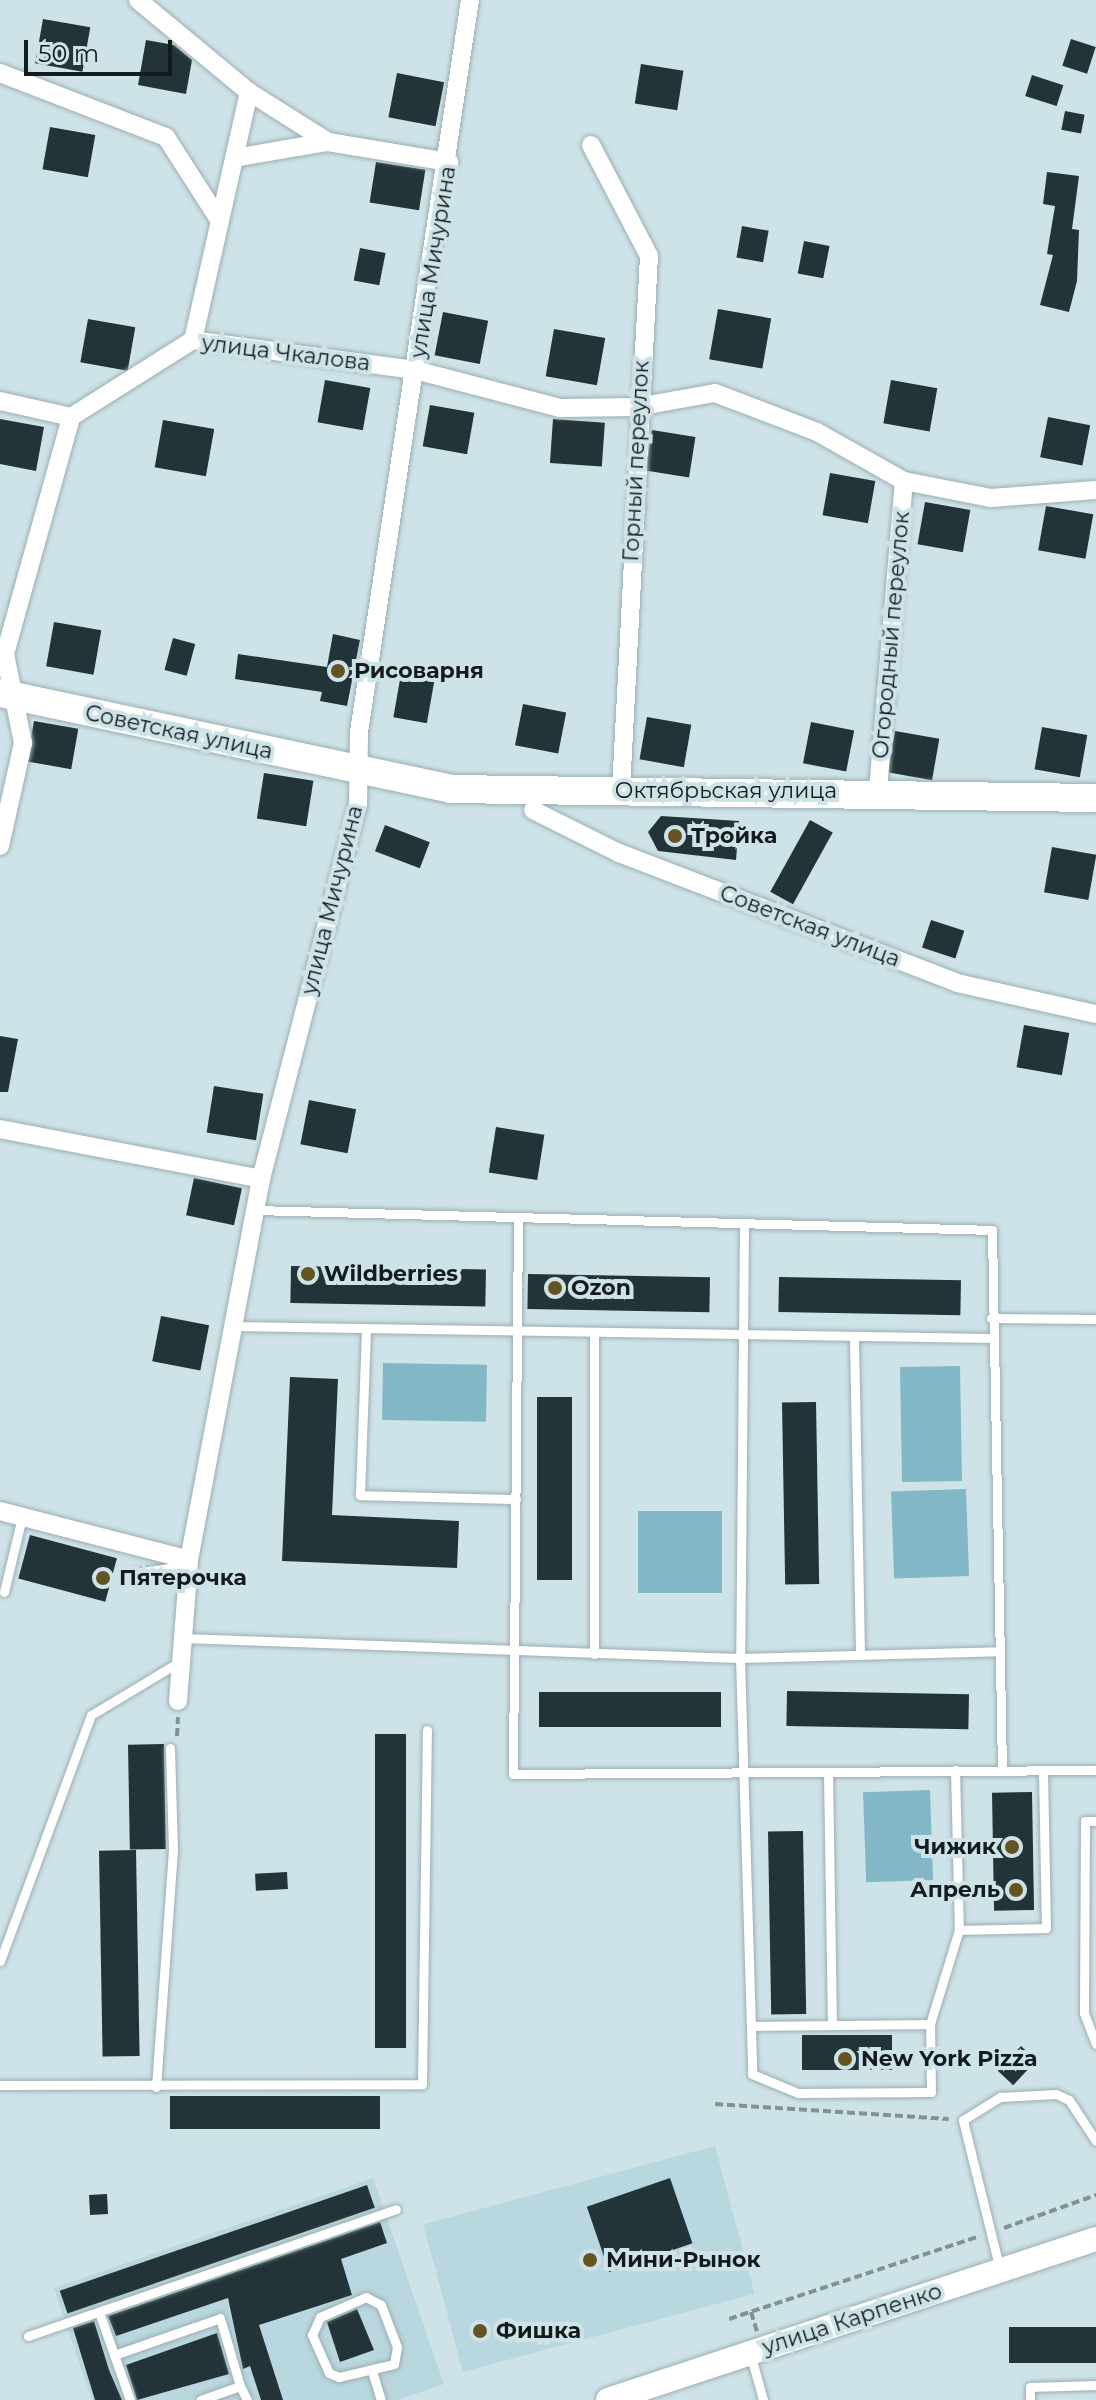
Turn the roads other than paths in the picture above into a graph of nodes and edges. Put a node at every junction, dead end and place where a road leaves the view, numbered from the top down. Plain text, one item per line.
1 (138, 0) edge
2 (470, 0) edge
3 (0, 73) edge
4 (249, 92) junction
5 (328, 142) junction
6 (591, 145) dead end
7 (234, 158) junction
8 (449, 162) junction
9 (218, 218) junction
10 (193, 340) junction
11 (415, 370) junction
12 (0, 401) edge
13 (637, 407) junction
14 (71, 417) junction
15 (904, 481) junction
16 (1096, 490) edge
17 (7, 694) edge
18 (358, 771) junction
19 (878, 790) junction
20 (621, 791) junction
21 (1096, 798) edge
22 (533, 810) dead end
23 (0, 846) edge
24 (1096, 1014) edge
25 (0, 1129) edge
26 (261, 1179) junction
27 (255, 1210) junction
28 (518, 1219) junction
29 (744, 1227) junction
30 (991, 1318) junction
31 (1096, 1319) edge
32 (233, 1326) junction
33 (366, 1330) junction
34 (517, 1334) junction
35 (594, 1335) junction
36 (743, 1338) junction
37 (991, 1338) junction
38 (854, 1340) junction
39 (516, 1499) junction
40 (0, 1511) edge
41 (22, 1517) junction
42 (189, 1562) junction
43 (129, 1574) dead end
44 (4, 1592) dead end
45 (183, 1638) junction
46 (999, 1651) junction
47 (515, 1652) junction
48 (594, 1654) junction
49 (860, 1655) junction
50 (740, 1658) junction
51 (181, 1661) junction
52 (178, 1701) road end
53 (427, 1730) dead end
54 (170, 1748) road end
55 (955, 1770) junction
56 (1002, 1770) junction
57 (1043, 1770) junction
58 (1096, 1770) edge
59 (742, 1772) junction
60 (828, 1772) junction
61 (1096, 1821) edge
62 (1090, 1848) edge
63 (959, 1930) junction
64 (0, 1961) edge
65 (930, 2024) junction
66 (832, 2025) junction
67 (751, 2026) junction
68 (1096, 2044) edge
69 (0, 2085) edge
70 (156, 2087) junction
71 (1096, 2141) edge
72 (396, 2209) dead end
73 (1096, 2239) edge
74 (1000, 2270) junction
75 (99, 2312) junction
76 (28, 2336) dead end
77 (750, 2353) junction
78 (114, 2355) junction
79 (372, 2371) junction
80 (1096, 2385) edge
81 (240, 2386) junction
82 (130, 2400) edge
83 (200, 2400) edge
84 (247, 2400) edge
85 (381, 2400) edge
86 (608, 2400) edge
87 (763, 2400) edge
88 (1030, 2400) edge

1 - 4 street
2 - 8 street, улица Мичурина
3 - 9 street
4 - 5 street
4 - 7 street
5 - 7 street
5 - 8 street
6 - 13 street, Горный переулок
7 - 9 street
8 - 11 street, улица Мичурина
9 - 10 street
10 - 11 street, улица Чкалова
10 - 14 street, улица Чкалова
11 - 13 street, улица Чкалова
11 - 18 street, улица Мичурина
12 - 14 street
13 - 15 street, улица Чкалова
13 - 20 street, Горный переулок
14 - 17 street
15 - 16 street, улица Чкалова
15 - 19 street, Огородный переулок
17 - 18 main road, Советская улица
17 - 23 street
18 - 20 main road, Октябрьская улица
18 - 26 street, улица Мичурина
19 - 20 main road, Октябрьская улица
19 - 21 main road, Октябрьская улица
22 - 24 street, Советская улица
25 - 26 street
26 - 27 street, улица Мичурина
27 - 28 lane
27 - 32 street, улица Мичурина
28 - 29 lane
28 - 34 lane
29 - 30 lane
29 - 36 lane
30 - 31 lane
30 - 37 lane
32 - 33 lane
32 - 42 street, улица Мичурина
33 - 34 lane
33 - 39 lane
34 - 35 lane
34 - 39 lane
35 - 36 lane
35 - 48 lane
36 - 38 lane
36 - 50 lane
37 - 38 lane
37 - 46 lane
38 - 49 lane
39 - 47 lane
40 - 41 street
41 - 42 street
41 - 44 lane
42 - 43 lane
42 - 45 street, улица Мичурина
45 - 47 lane
45 - 51 street, улица Мичурина
46 - 49 lane
46 - 56 lane
47 - 48 lane
47 - 59 lane
48 - 50 lane
49 - 50 lane
50 - 59 lane
51 - 52 street, улица Мичурина
51 - 64 lane
53 - 70 lane
54 - 70 lane
55 - 56 lane
55 - 60 lane
55 - 63 lane
56 - 57 lane
57 - 58 lane
57 - 63 lane
59 - 60 lane
59 - 67 lane
60 - 66 lane
61 - 62 lane
62 - 68 lane
63 - 65 lane
65 - 66 lane
65 - 67 lane
66 - 67 lane
69 - 70 lane
71 - 74 lane
72 - 75 lane
73 - 74 main road, улица Карпенко
74 - 77 main road, улица Карпенко
75 - 76 lane
75 - 78 lane
77 - 86 main road, улица Карпенко
77 - 87 lane
78 - 81 lane
78 - 82 lane
79 - 79 lane
79 - 85 lane
80 - 88 lane
81 - 83 lane
81 - 84 lane

